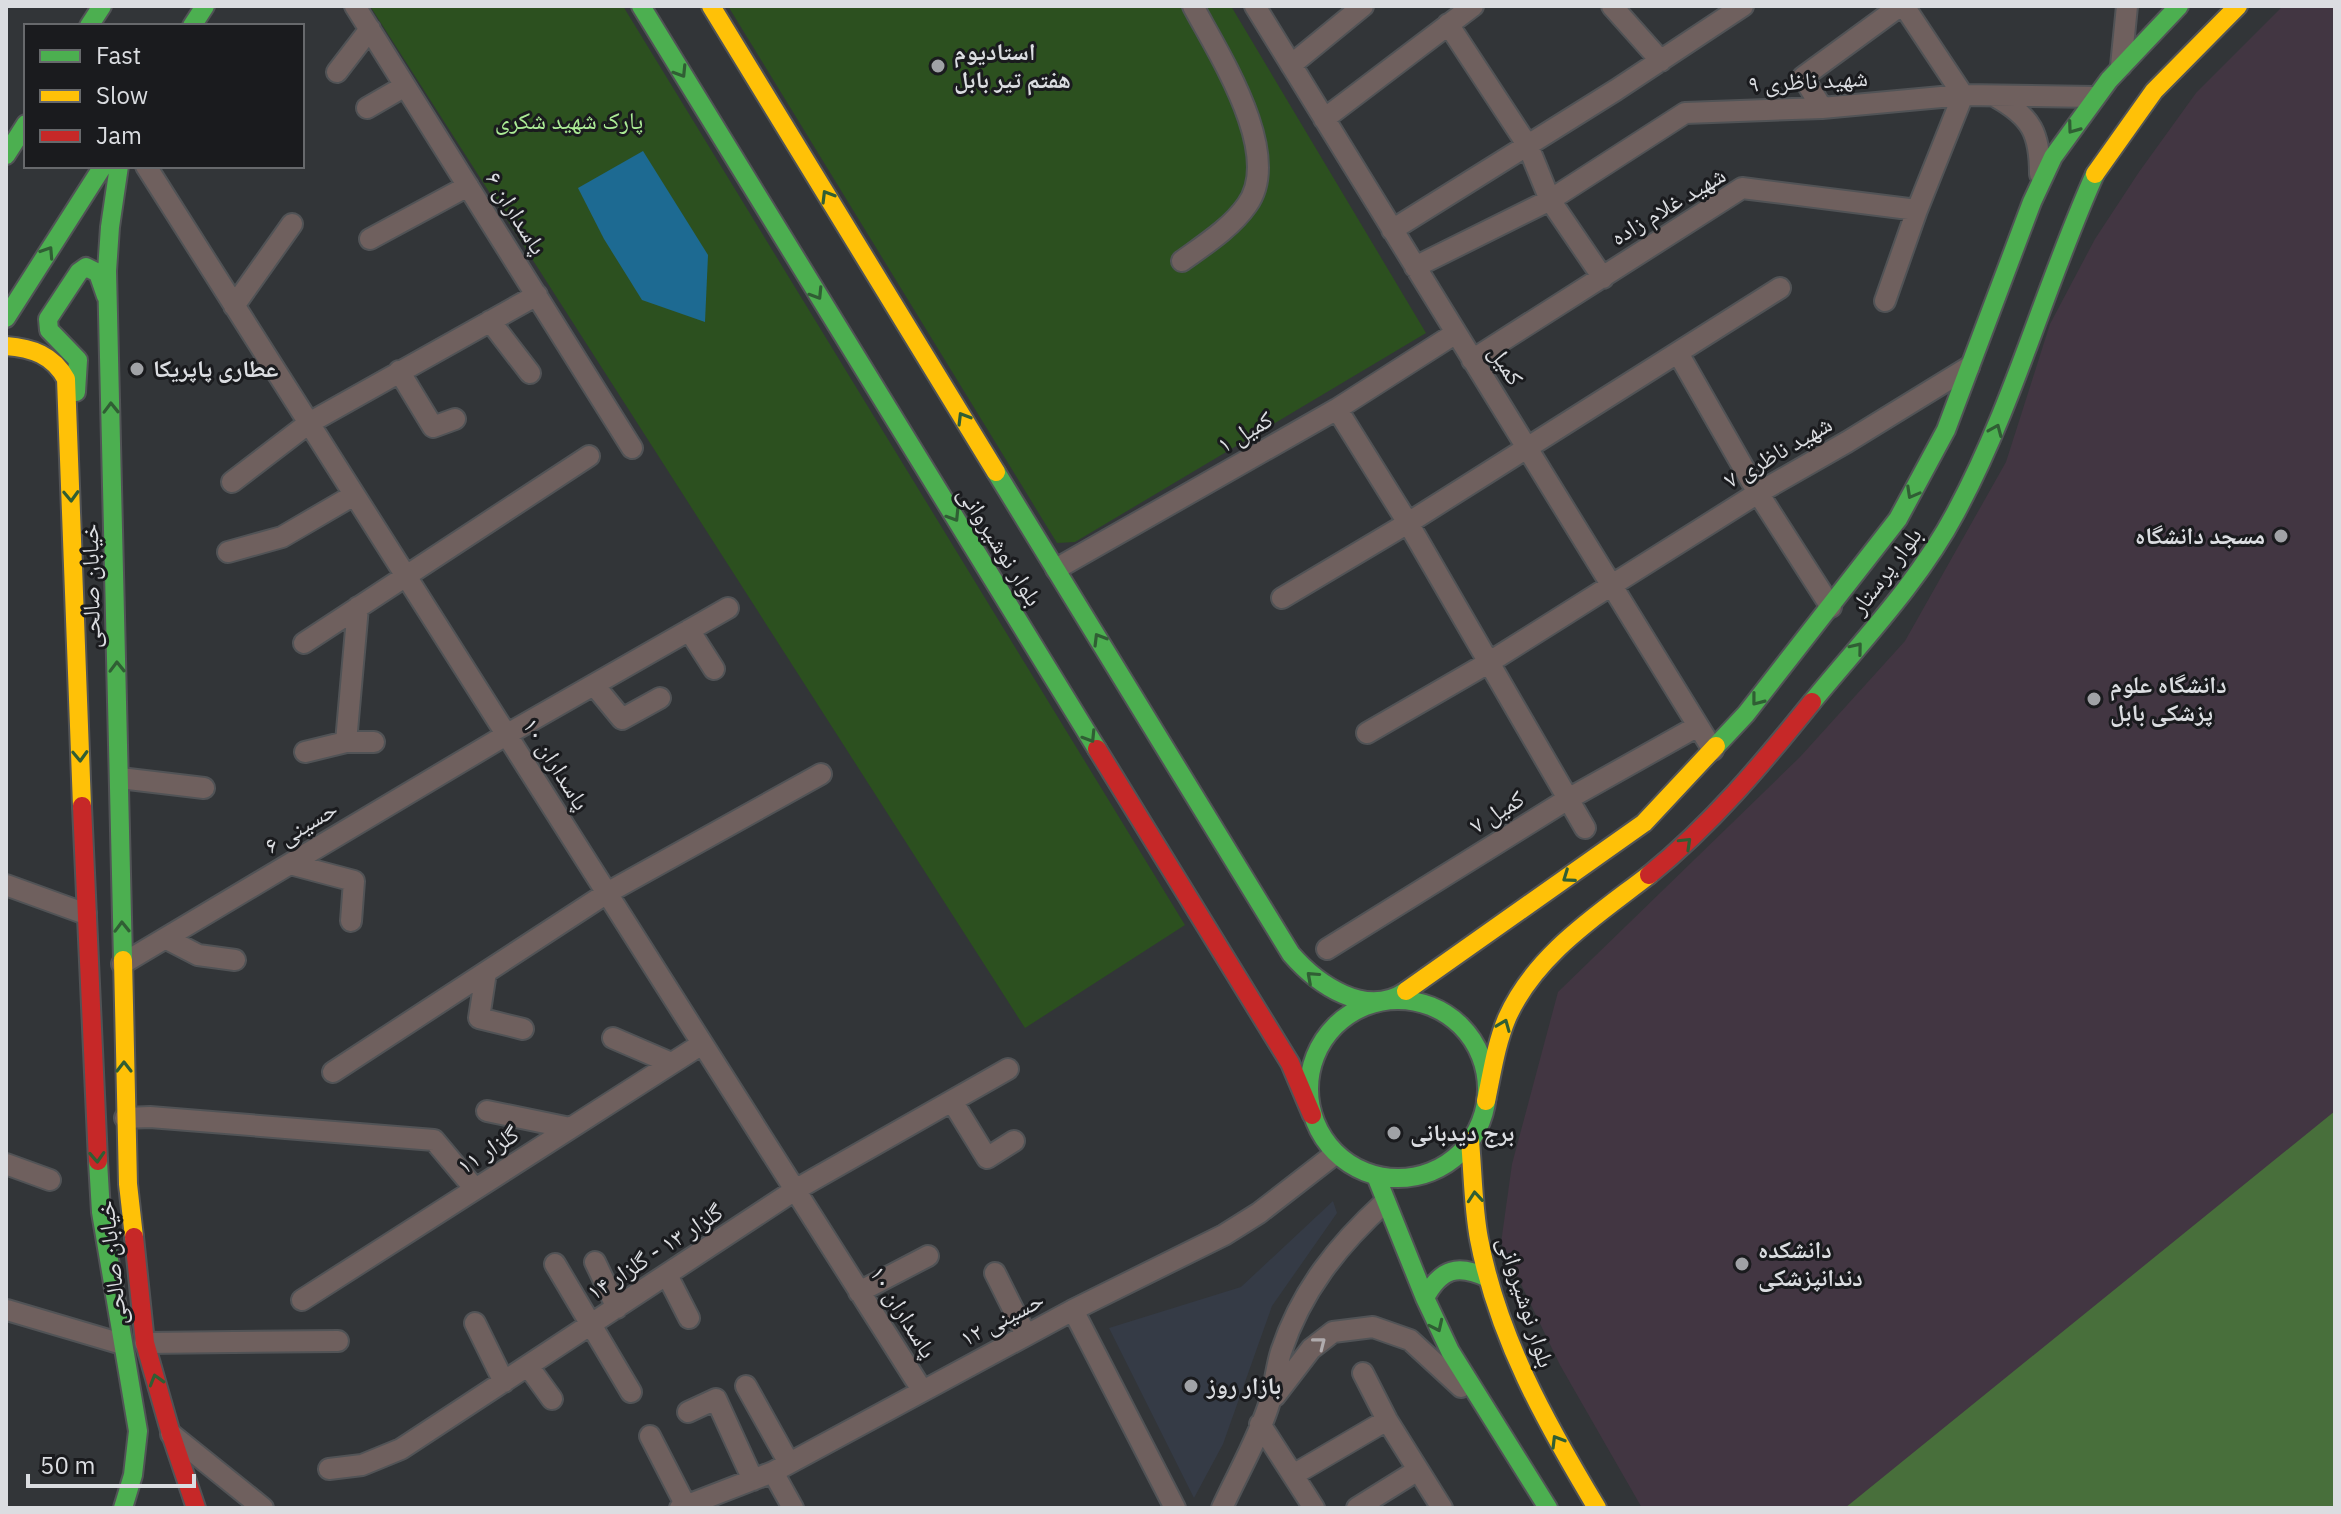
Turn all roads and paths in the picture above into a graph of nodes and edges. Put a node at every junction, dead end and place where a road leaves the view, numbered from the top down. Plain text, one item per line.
1 (102, 6) edge
2 (355, 6) edge
3 (641, 6) edge
4 (711, 6) edge
5 (1193, 6) edge
6 (1255, 6) edge
7 (1363, 6) edge
8 (1473, 6) edge
9 (1612, 6) edge
10 (1743, 6) edge
11 (1902, 6) edge
12 (2127, 6) edge
13 (2179, 6) edge
14 (2238, 6) edge
15 (90, 24) edge
16 (1448, 24) junction
17 (370, 29) junction
18 (1661, 61) junction
19 (1291, 65) junction
20 (2121, 66) junction
21 (337, 72) dead end
22 (405, 86) junction
23 (1963, 95) junction
24 (1993, 95) junction
25 (2095, 97) junction
26 (367, 108) dead end
27 (1822, 108) junction
28 (1324, 119) junction
29 (24, 127) edge
30 (1528, 146) junction
31 (8, 149) edge
32 (102, 168) edge
33 (119, 168) edge
34 (147, 168) edge
35 (2039, 184) junction
36 (468, 186) junction
37 (1550, 200) junction
38 (1917, 210) junction
39 (292, 224) dead end
40 (1392, 230) junction
41 (370, 239) dead end
42 (1182, 261) dead end
43 (1415, 267) junction
44 (1603, 278) junction
45 (1780, 288) dead end
46 (537, 295) junction
47 (108, 301) junction
48 (1885, 301) dead end
49 (234, 306) junction
50 (6, 318) edge
51 (490, 321) junction
52 (1456, 333) junction
53 (6, 346) edge
54 (1678, 353) junction
55 (1472, 360) junction
56 (1972, 365) junction
57 (399, 371) junction
58 (530, 373) dead end
59 (1337, 409) junction
60 (455, 419) dead end
61 (309, 423) junction
62 (68, 429) junction
63 (1526, 447) junction
64 (632, 448) dead end
65 (589, 456) dead end
66 (232, 482) dead end
67 (1758, 493) junction
68 (354, 495) junction
69 (1408, 523) junction
70 (228, 552) dead end
71 (1056, 569) junction
72 (405, 574) junction
73 (1611, 584) junction
74 (1282, 598) dead end
75 (358, 607) junction
76 (1831, 607) junction
77 (728, 608) dead end
78 (689, 630) junction
79 (304, 643) dead end
80 (1488, 663) junction
81 (714, 669) dead end
82 (594, 685) junction
83 (660, 698) dead end
84 (1698, 726) junction
85 (1367, 733) dead end
86 (506, 735) junction
87 (346, 742) junction
88 (374, 742) dead end
89 (1713, 750) junction
90 (305, 752) dead end
91 (821, 774) dead end
92 (120, 778) junction
93 (204, 788) dead end
94 (1568, 799) junction
95 (1585, 828) dead end
96 (290, 864) junction
97 (6, 885) edge
98 (607, 893) junction
99 (86, 914) junction
100 (351, 921) dead end
101 (167, 939) junction
102 (1327, 949) dead end
103 (235, 960) dead end
104 (122, 964) junction
105 (486, 972) junction
106 (1383, 1001) junction
107 (89, 1004) joint
108 (124, 1005) joint
109 (523, 1029) dead end
110 (613, 1038) dead end
111 (702, 1044) junction
112 (671, 1063) junction
113 (1008, 1069) dead end
114 (333, 1072) dead end
115 (952, 1101) junction
116 (1486, 1101) junction
117 (487, 1111) dead end
118 (1312, 1115) junction
119 (125, 1118) junction
120 (570, 1128) junction
121 (1014, 1141) dead end
122 (1470, 1141) junction
123 (1335, 1154) junction
124 (6, 1164) edge
125 (1376, 1176) junction
126 (50, 1180) dead end
127 (475, 1189) junction
128 (795, 1190) junction
129 (1385, 1202) junction
130 (928, 1256) dead end
131 (595, 1262) dead end
132 (555, 1264) dead end
133 (995, 1273) dead end
134 (667, 1275) junction
135 (1488, 1278) junction
136 (859, 1292) junction
137 (1425, 1298) junction
138 (302, 1300) dead end
139 (617, 1308) junction
140 (7, 1310) edge
141 (1073, 1310) junction
142 (689, 1318) dead end
143 (475, 1323) dead end
144 (591, 1324) junction
145 (1026, 1335) junction
146 (338, 1341) dead end
147 (145, 1343) junction
148 (122, 1344) junction
149 (528, 1366) junction
150 (1363, 1373) dead end
151 (504, 1382) junction
152 (746, 1386) dead end
153 (922, 1390) junction
154 (631, 1392) dead end
155 (552, 1399) dead end
156 (1270, 1402) junction
157 (1486, 1410) junction
158 (688, 1412) dead end
159 (1387, 1420) junction
160 (1260, 1424) junction
161 (138, 1431) junction
162 (171, 1434) junction
163 (650, 1436) dead end
164 (781, 1468) junction
165 (329, 1469) dead end
166 (1418, 1470) junction
167 (1293, 1475) junction
168 (753, 1480) junction
169 (683, 1507) edge
170 (123, 1508) edge
171 (196, 1508) edge
172 (263, 1508) edge
173 (793, 1508) edge
174 (1175, 1508) edge
175 (1222, 1508) edge
176 (1314, 1508) edge
177 (1357, 1508) edge
178 (1442, 1508) edge
179 (1548, 1508) edge
180 (1597, 1508) edge

1 - 15 main road
2 - 17 street, پاسداران ۶
3 -> 118 main road, بلوار نوشیروانی
71 -> 4 main road, بلوار نوشیروانی
5 - 42 street
6 - 19 street, کمیل
7 - 19 street
8 - 16 street
9 - 18 street
10 - 18 street
11 - 23 street
11 - 27 street
12 - 20 street
13 - 20 main road, بلوار پرستار
116 -> 14 main road, بلوار پرستار
16 - 28 street
16 - 30 street
17 - 21 street
17 - 22 street, پاسداران ۶
18 - 30 street
19 - 28 street, کمیل
20 - 25 main road, بلوار پرستار
22 - 26 street
22 - 36 street, پاسداران ۶
23 - 24 street, شهید ناظری ۹
23 - 27 street, شهید ناظری ۹
23 - 38 street
24 - 25 street, شهید ناظری ۹
24 - 35 street
25 -> 35 main road, بلوار پرستار
27 - 37 street, شهید ناظری ۹
28 - 40 street, کمیل
29 - 31 main road
30 - 37 street
30 - 40 street
50 -> 32 main road
33 - 47 main road, خیابان صالحی
34 - 49 street, پاسداران ١٠
35 - 56 main road, بلوار پرستار
36 - 41 street
36 - 46 street, پاسداران ۶
37 - 43 street, شهید ناظری ۹
37 - 44 street
38 - 44 street, شهید غلام زاده
38 - 48 street
39 - 49 street
40 - 43 street, کمیل
43 - 52 street, کمیل
44 - 55 street, شهید غلام زاده
45 - 54 street
46 - 51 street
46 - 64 street, پاسداران ۶
47 - 62 main road
92 -> 47 main road, خیابان صالحی
49 - 61 street, پاسداران ١٠
51 - 57 street
51 - 58 street
52 - 55 street, کمیل
52 - 59 street, کمیل ۱
53 - 62 main road, خیابان صالحی
54 - 63 street
54 - 67 street
55 - 63 street, کمیل
56 - 67 street, شهید ناظری ۷
56 -> 76 main road, بلوار پرستار
57 - 60 street
57 - 61 street
59 - 69 street
59 - 71 street, کمیل ۱
61 - 66 street
61 - 68 street, پاسداران ١٠
62 -> 99 main road, خیابان صالحی
63 - 69 street
63 - 73 street, کمیل
65 - 72 street
67 - 73 street, شهید ناظری ۷
67 - 76 street
68 - 70 street
68 - 72 street, پاسداران ١٠
69 - 74 street
69 - 80 street
106 -> 71 main road, بلوار نوشیروانی
72 - 75 street
72 - 86 street, پاسداران ١٠
73 - 80 street, شهید ناظری ۷
73 - 84 street, کمیل
75 - 79 street
75 - 87 street
76 -> 89 main road, بلوار پرستار
77 - 78 street, حسینی ۶
78 - 81 street
78 - 82 street, حسینی ۶
80 - 85 street, شهید ناظری ۷
80 - 94 street
82 - 83 street
82 - 86 street, حسینی ۶
84 - 89 street, کمیل
84 - 94 street, کمیل ۷
86 - 96 street, حسینی ۶
86 - 98 street, پاسداران ١٠
87 - 88 street
87 - 90 street
89 -> 106 main road, بلوار پرستار
91 - 98 street
92 - 93 street
104 -> 92 main road, خیابان صالحی
94 - 95 street
94 - 102 street, کمیل ۷
96 - 100 street
96 - 101 street, حسینی ۶
97 - 99 street
98 - 105 street
98 - 111 street, پاسداران ١٠
99 - 107 main road, خیابان صالحی
101 - 103 street
101 - 104 street, حسینی ۶
104 - 108 main road, خیابان صالحی
105 - 109 street
105 - 114 street
106 - 116 main road
106 - 118 main road
107 -> 148 main road, خيابان صالحی
119 -> 108 main road, خيابان صالحی
110 - 112 street
111 - 112 street, گلزار ١١
111 - 128 street, پاسداران ١٠
112 - 120 street, گلزار ١١
113 - 115 street, گلزار ۱۳ - گلزار ۱۴
115 - 121 street
115 - 128 street, گلزار ۱۳ - گلزار ۱۴
116 - 122 main road
117 - 120 street
118 - 123 main road
119 - 127 street
119 - 147 main road, خيابان صالحی
120 - 127 street, گلزار ١١
122 - 125 main road
135 -> 122 main road, بلوار نوشیروانی
123 - 125 main road
123 - 141 street, حسینی ۱۲
124 - 126 street
125 - 129 main road
127 - 138 street, گلزار ١١
128 - 134 street, گلزار ۱۳ - گلزار ۱۴
128 - 136 street, پاسداران ١٠
129 - 137 main road
129 - 156 street
130 - 136 street
131 - 139 street
132 - 144 street
133 - 145 street
134 - 139 street, گلزار ۱۳ - گلزار ۱۴
134 - 142 street
135 - 137 main road
180 -> 135 main road, بلوار نوشیروانی
136 - 153 street, پاسداران ١٠
137 -> 157 main road
139 - 144 street, گلزار ۱۳ - گلزار ۱۴
140 - 148 street
141 - 145 street, حسینی ۱۲
141 - 174 street
143 - 151 street
144 - 149 street, گلزار ۱۳ - گلزار ۱۴
144 - 154 street
145 - 153 street, حسینی ۱۲
146 - 147 street
162 -> 147 main road, خيابان صالحی
148 - 161 main road, خيابان صالحی
149 - 151 street, گلزار ۱۳ - گلزار ۱۴
149 - 155 street
150 - 159 street
151 - 165 street, گلزار ۱۳ - گلزار ۱۴
152 - 164 street
153 - 164 street, حسینی ۱۲
156 -> 157 street
156 - 160 street
157 - 179 main road
158 - 168 street
159 - 166 street
159 - 167 street
160 - 167 street
160 - 175 street
161 - 162 main road
161 - 170 main road, خيابان صالحی
162 - 171 main road, خيابان صالحی
162 - 172 street
163 - 169 street
164 - 168 street, حسینی ۱۲
164 - 173 street
166 - 177 street
166 - 178 street
167 - 176 street
168 - 169 street, حسینی ۱۲

